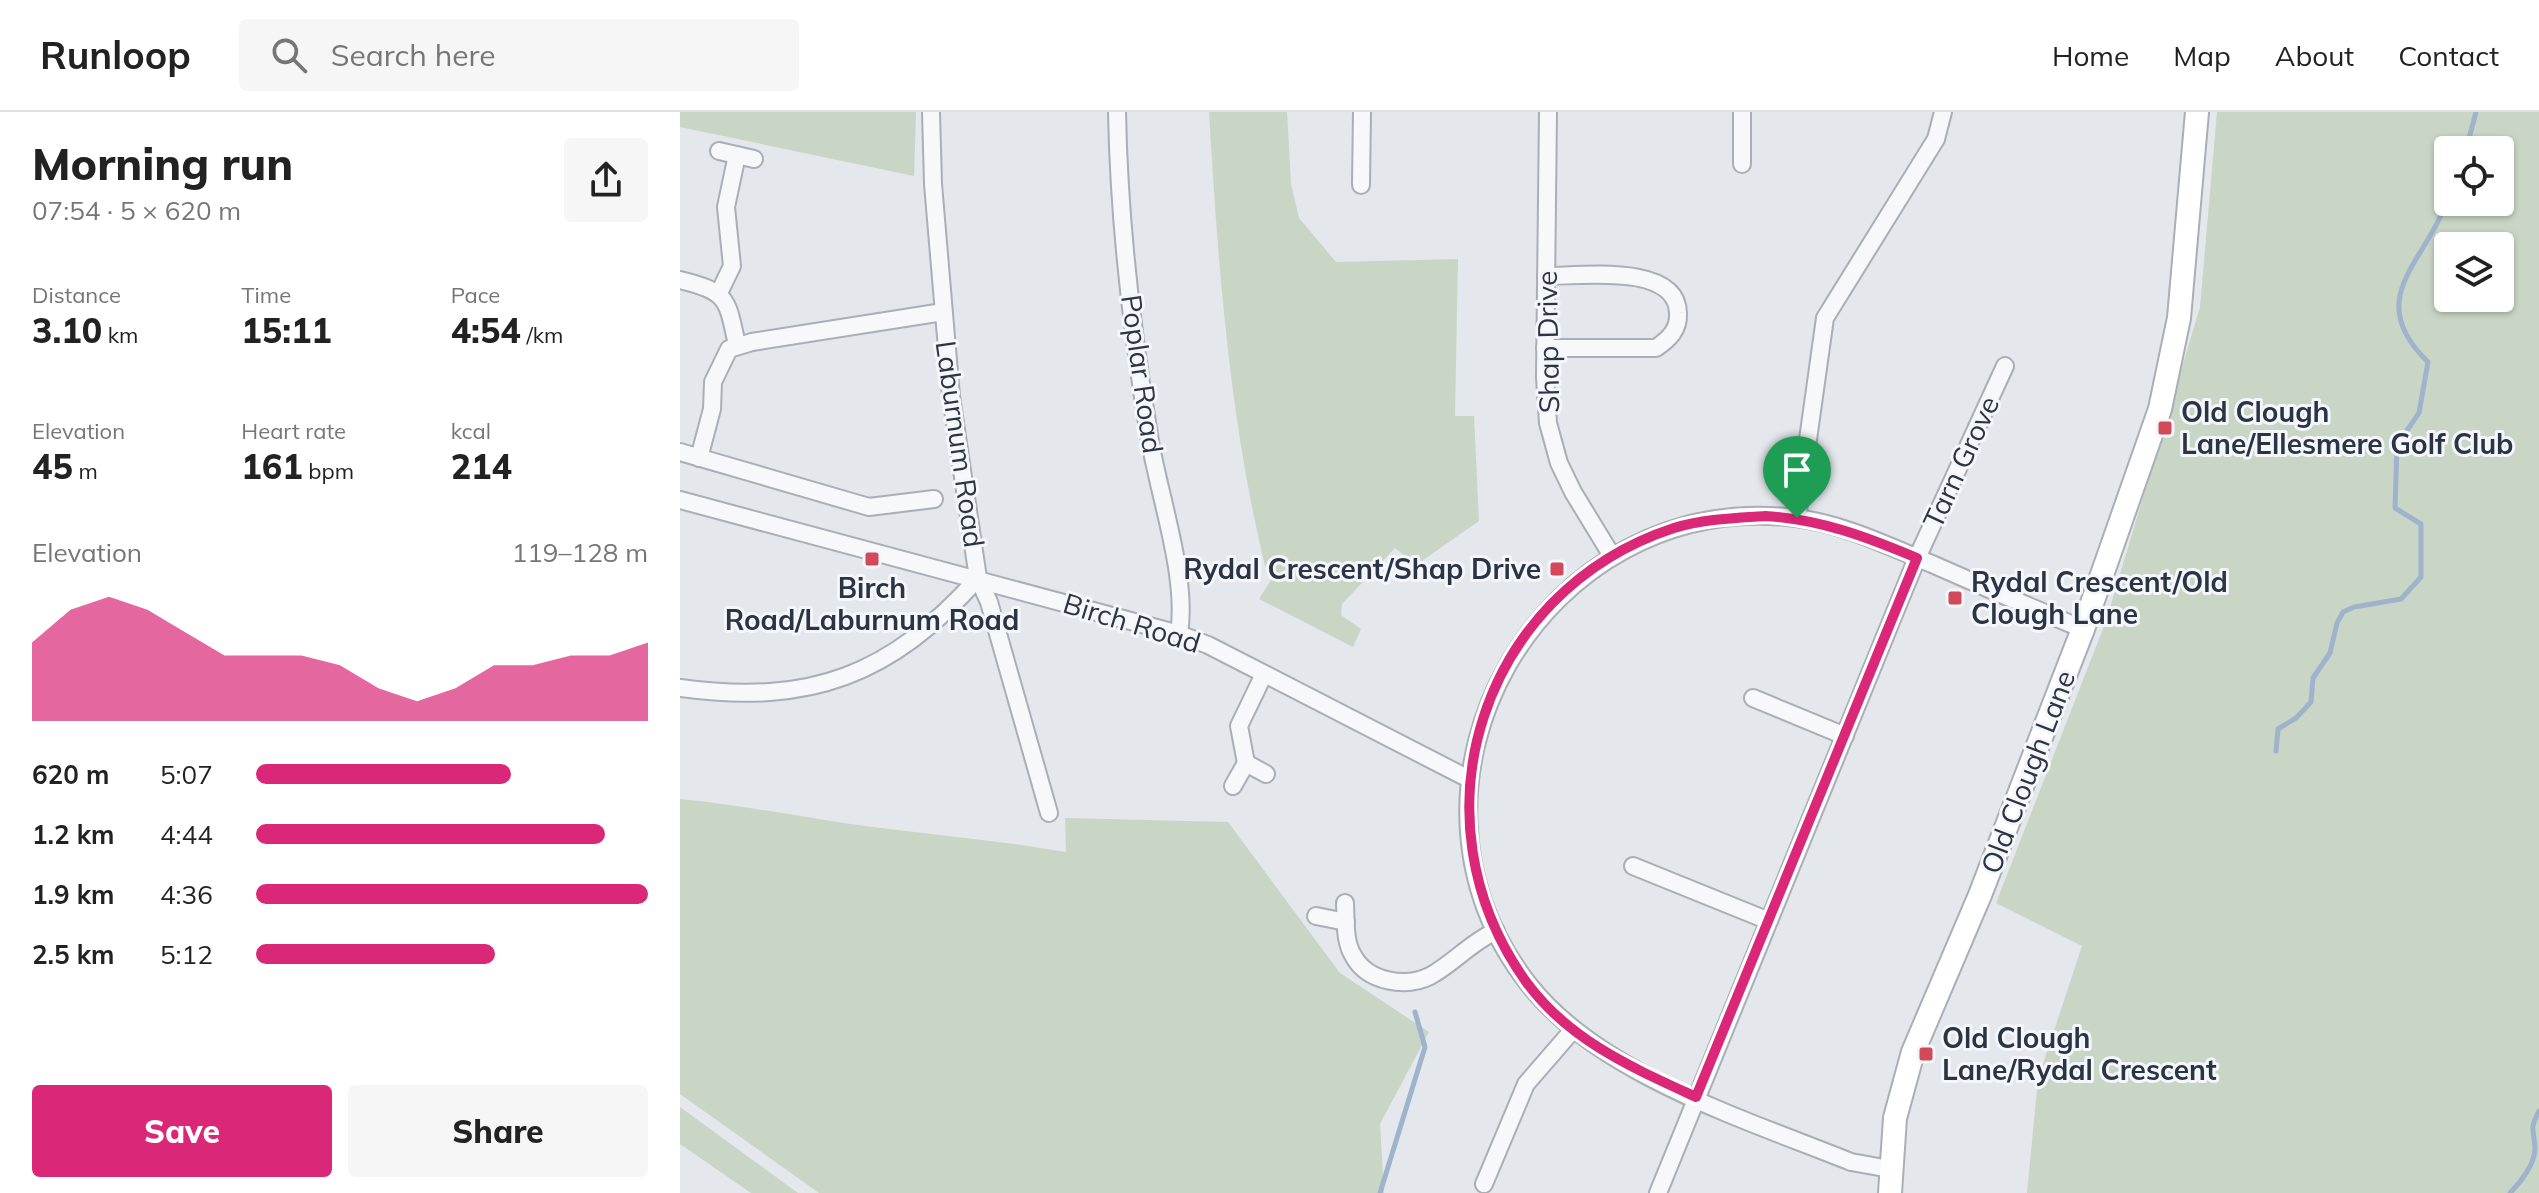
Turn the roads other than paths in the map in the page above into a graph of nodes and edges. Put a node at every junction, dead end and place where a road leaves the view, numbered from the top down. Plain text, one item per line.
1 (931, 112) edge
2 (1117, 112) edge
3 (1362, 112) edge
4 (1548, 112) edge
5 (1742, 112) edge
6 (1943, 112) edge
7 (2197, 112) edge
8 (719, 151) dead end
9 (1742, 164) dead end
10 (1361, 185) dead end
11 (1546, 276) junction
12 (680, 280) edge
13 (719, 293) junction
14 (943, 312) junction
15 (737, 345) junction
16 (1545, 348) junction
17 (2005, 366) dead end
18 (680, 452) edge
19 (699, 458) junction
20 (934, 499) dead end
21 (680, 500) edge
22 (1797, 518) junction
23 (1612, 556) junction
24 (1917, 558) junction
25 (978, 578) junction
26 (2083, 629) junction
27 (1179, 634) junction
28 (1264, 674) junction
29 (680, 688) edge
30 (1753, 698) dead end
31 (1845, 736) junction
32 (1246, 763) junction
33 (1266, 774) dead end
34 (1469, 779) junction
35 (1233, 786) dead end
36 (1049, 813) dead end
37 (1633, 866) dead end
38 (1345, 903) dead end
39 (1316, 916) dead end
40 (1769, 921) junction
41 (1346, 922) junction
42 (1496, 931) junction
43 (1572, 1031) junction
44 (1696, 1097) junction
45 (1890, 1169) junction
46 (1484, 1184) dead end
47 (1658, 1193) edge
48 (1890, 1193) edge

1 - 14 street, Laburnum Road
2 - 27 street, Poplar Road
3 - 10 street
4 - 11 street, Shap Drive
5 - 9 street
6 - 22 street
7 - 26 street, Old Clough Lane
8 - 13 street
11 - 16 street, Shap Drive
11 - 16 street
12 - 13 street
13 - 15 street
14 - 15 street
14 - 25 street, Laburnum Road
15 - 19 street
16 - 23 street, Shap Drive
17 - 24 street, Tarn Grove
18 - 19 street
19 - 20 street
21 - 25 street, Birch Road
22 - 23 street
22 - 24 street
23 - 34 street
24 - 26 street
24 - 31 street, Tarn Grove
25 - 27 street, Birch Road
25 - 29 street
25 - 36 street, Laburnum Road
26 - 45 street, Old Clough Lane
27 - 28 street, Birch Road
28 - 32 street
28 - 34 street, Birch Road
30 - 31 street
31 - 40 street, Tarn Grove
32 - 33 street
32 - 35 street
34 - 42 street
37 - 40 street
38 - 41 street
39 - 41 street
40 - 44 street, Tarn Grove
41 - 42 street
42 - 43 street
43 - 44 street
43 - 46 street
44 - 45 street
44 - 47 street, Tarn Grove
45 - 48 street, Old Clough Lane

